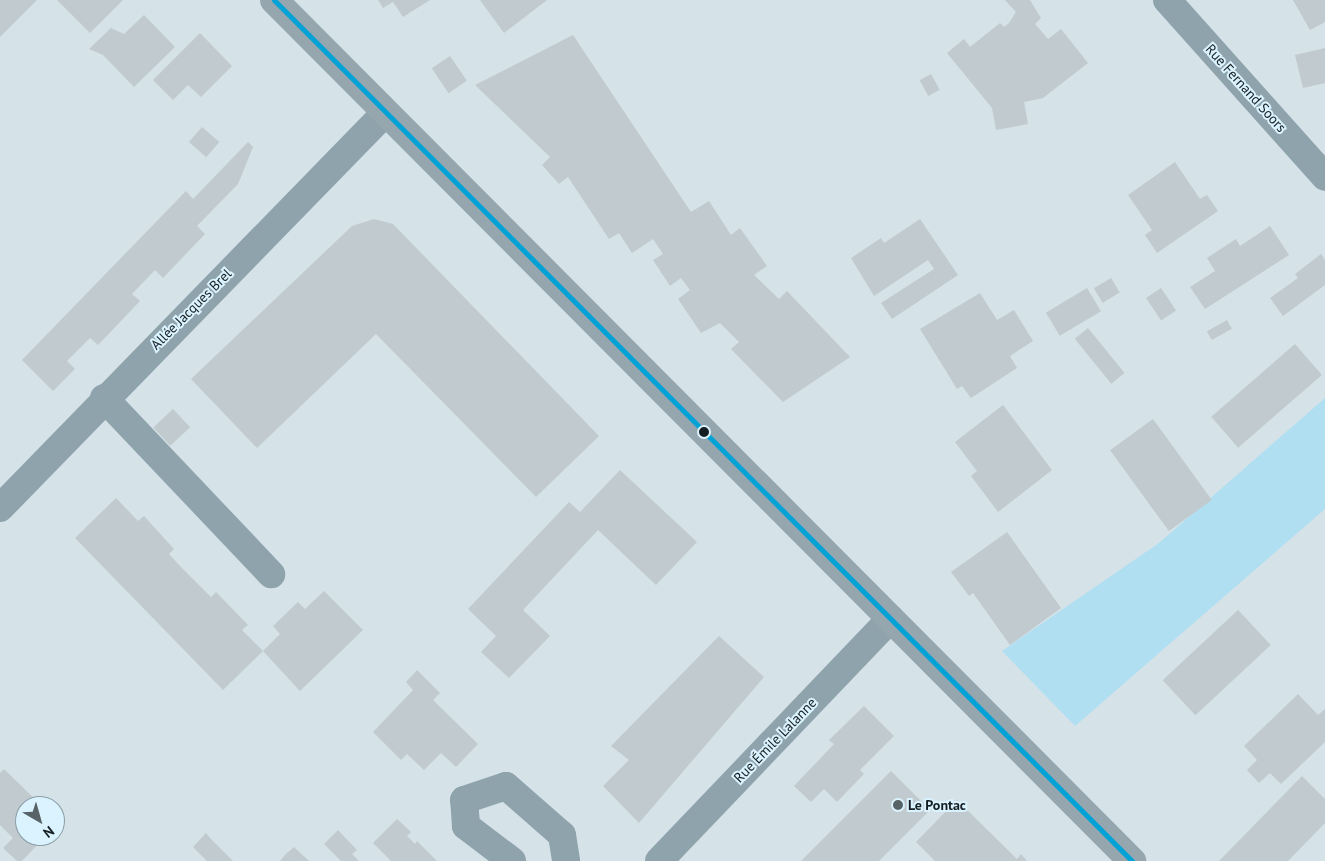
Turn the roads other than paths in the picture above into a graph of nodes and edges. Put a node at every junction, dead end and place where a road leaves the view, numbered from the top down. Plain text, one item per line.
1 (274, 0) edge
2 (1167, 0) edge
3 (385, 113) junction
4 (1325, 176) edge
5 (104, 398) junction
6 (0, 508) edge
7 (271, 574) dead end
8 (890, 619) junction
9 (512, 861) edge
10 (566, 861) edge
11 (659, 861) edge
12 (1132, 861) edge

1 - 3 main road
2 - 4 street, Rue Fernand Soors
3 - 5 street, Allée Jacques Brel
3 - 8 main road
5 - 6 street, Allée Jacques Brel
5 - 7 street
8 - 11 street, Rue Émile Lalanne
8 - 12 main road
9 - 10 street

